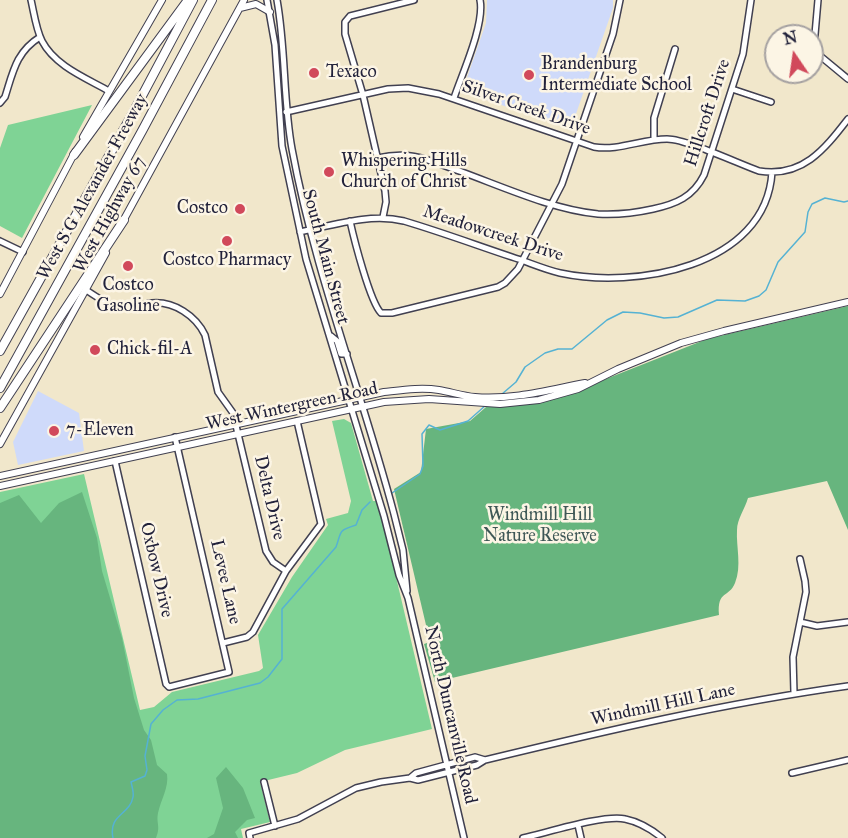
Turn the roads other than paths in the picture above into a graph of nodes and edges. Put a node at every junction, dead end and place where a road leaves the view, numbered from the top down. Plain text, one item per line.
1 (31, 0) edge
2 (162, 0) edge
3 (188, 0) edge
4 (193, 0) edge
5 (212, 0) edge
6 (244, 0) edge
7 (267, 0) edge
8 (277, 0) edge
9 (414, 0) edge
10 (480, 0) edge
11 (621, 0) edge
12 (751, 0) edge
13 (818, 0) edge
14 (240, 8) junction
15 (270, 12) junction
16 (282, 31) junction
17 (273, 33) junction
18 (40, 36) junction
19 (675, 49) dead end
20 (848, 79) edge
21 (732, 89) junction
22 (109, 91) junction
23 (363, 95) junction
24 (454, 99) junction
25 (771, 102) dead end
26 (0, 103) edge
27 (287, 112) junction
28 (278, 113) junction
29 (848, 119) edge
30 (654, 139) junction
31 (576, 142) junction
32 (711, 153) junction
33 (74, 155) junction
34 (378, 158) junction
35 (296, 167) junction
36 (287, 169) junction
37 (772, 172) junction
38 (553, 204) junction
39 (383, 217) junction
40 (124, 220) junction
41 (350, 221) junction
42 (311, 230) junction
43 (300, 232) junction
44 (0, 241) edge
45 (23, 252) junction
46 (523, 260) junction
47 (86, 290) junction
48 (0, 294) edge
49 (848, 302) edge
50 (332, 304) junction
51 (321, 307) junction
52 (329, 335) junction
53 (0, 351) edge
54 (347, 354) junction
55 (591, 381) junction
56 (0, 388) edge
57 (360, 397) junction
58 (348, 399) junction
59 (472, 400) junction
60 (363, 406) junction
61 (0, 408) edge
62 (351, 409) junction
63 (297, 421) junction
64 (236, 424) junction
65 (238, 434) junction
66 (175, 437) junction
67 (0, 444) edge
68 (178, 447) junction
69 (74, 459) junction
70 (115, 461) junction
71 (77, 470) junction
72 (2, 474) edge
73 (0, 486) edge
74 (394, 513) junction
75 (384, 516) junction
76 (800, 559) dead end
77 (286, 571) junction
78 (408, 598) junction
79 (800, 622) junction
80 (848, 622) edge
81 (223, 643) junction
82 (167, 685) joint
83 (848, 686) edge
84 (794, 693) junction
85 (485, 760) junction
86 (848, 760) edge
87 (447, 764) junction
88 (448, 772) junction
89 (792, 773) dead end
90 (410, 778) junction
91 (264, 782) dead end
92 (578, 825) junction
93 (275, 826) junction
94 (250, 835) edge
95 (464, 838) edge
96 (523, 838) edge
97 (581, 838) edge
98 (662, 838) edge

1 - 18 street
2 - 22 main road
3 - 33 highway
4 - 53 highway, West S G Alexander Freeway
5 - 56 highway, West S G Alexander Freeway
6 - 14 main road, West Highway 67
7 - 15 street, South Main Street
8 - 16 street, South Main Street
9 - 23 street
10 - 24 street
11 - 31 street
12 - 21 street, Hillcroft Drive
13 - 20 street
14 - 15 main road
14 - 40 main road, West Highway 67
15 - 17 street, South Main Street
16 - 17 street
16 - 27 street, South Main Street
17 - 28 street, South Main Street
18 - 22 street
18 - 26 street
19 - 30 street
21 - 25 street
21 - 32 street, Hillcroft Drive
22 - 33 main road
23 - 24 street, Silver Creek Drive
23 - 27 street, Silver Creek Drive
23 - 34 street
24 - 31 street, Silver Creek Drive
27 - 28 street, Silver Creek Drive
27 - 35 street, South Main Street
28 - 36 street, South Main Street
29 - 37 street, Silver Creek Drive
30 - 31 street, Silver Creek Drive
30 - 32 street, Silver Creek Drive
31 - 38 street
32 - 37 street, Silver Creek Drive
32 - 38 street, Hillcroft Drive
33 - 45 main road
34 - 38 street, Hillcroft Drive
34 - 39 street
35 - 36 street
35 - 42 street, South Main Street
36 - 43 street, South Main Street
37 - 46 street, Meadowcreek Drive
38 - 46 street
39 - 41 street, Meadowcreek Drive
39 - 46 street, Meadowcreek Drive
40 - 47 main road, West Highway 67
40 - 61 highway
41 - 42 street, Meadowcreek Drive
41 - 46 street
42 - 43 street, Meadowcreek Drive
42 - 50 street, South Main Street
43 - 51 street, South Main Street
44 - 45 street
45 - 48 main road
47 - 64 street, Delta Drive
47 - 67 main road, West Highway 67
49 - 55 main road, West Wintergreen Road
50 - 51 street
50 - 54 street, South Main Street
51 - 52 street, South Main Street
52 - 54 street
52 - 58 street, South Main Street
54 - 57 street, South Main Street
55 - 59 main road, West Wintergreen Road
55 - 59 main road, West Wintergreen Road
57 - 58 main road, West Wintergreen Road
57 - 59 main road, West Wintergreen Road
57 - 60 street, South Main Street
58 - 62 street, South Main Street
58 - 64 main road, West Wintergreen Road
59 - 60 main road, West Wintergreen Road
60 - 62 main road, West Wintergreen Road
60 - 74 street, South Main Street
62 - 63 main road, West Wintergreen Road
62 - 75 street, South Main Street
63 - 65 main road, West Wintergreen Road
63 - 77 street
64 - 65 street, Delta Drive
64 - 66 main road, West Wintergreen Road
65 - 68 main road, West Wintergreen Road
65 - 77 street, Delta Drive
66 - 68 street, Levee Lane
66 - 69 main road, West Wintergreen Road
68 - 70 main road, West Wintergreen Road
68 - 81 street, Levee Lane
69 - 71 main road
69 - 72 main road, West Wintergreen Road
70 - 71 main road, West Wintergreen Road
70 - 82 street, Oxbow Drive
71 - 73 main road, West Wintergreen Road
74 - 75 street
74 - 78 street, North Duncanville Road
75 - 78 street, North Duncanville Road
76 - 79 street
77 - 81 street
78 - 87 street, North Duncanville Road
79 - 80 street
79 - 84 street
81 - 82 street, Levee Lane
83 - 84 street, Windmill Hill Lane
84 - 85 street, Windmill Hill Lane
85 - 87 street, Windmill Hill Lane
85 - 88 street, Windmill Hill Lane
86 - 89 street
87 - 88 street, North Duncanville Road
87 - 90 street, Windmill Hill Lane
88 - 90 street, Windmill Hill Lane
88 - 95 street, North Duncanville Road
90 - 93 street, Windmill Hill Lane
91 - 93 street
92 - 96 street
92 - 97 street
92 - 98 street
93 - 94 street, Windmill Hill Lane

